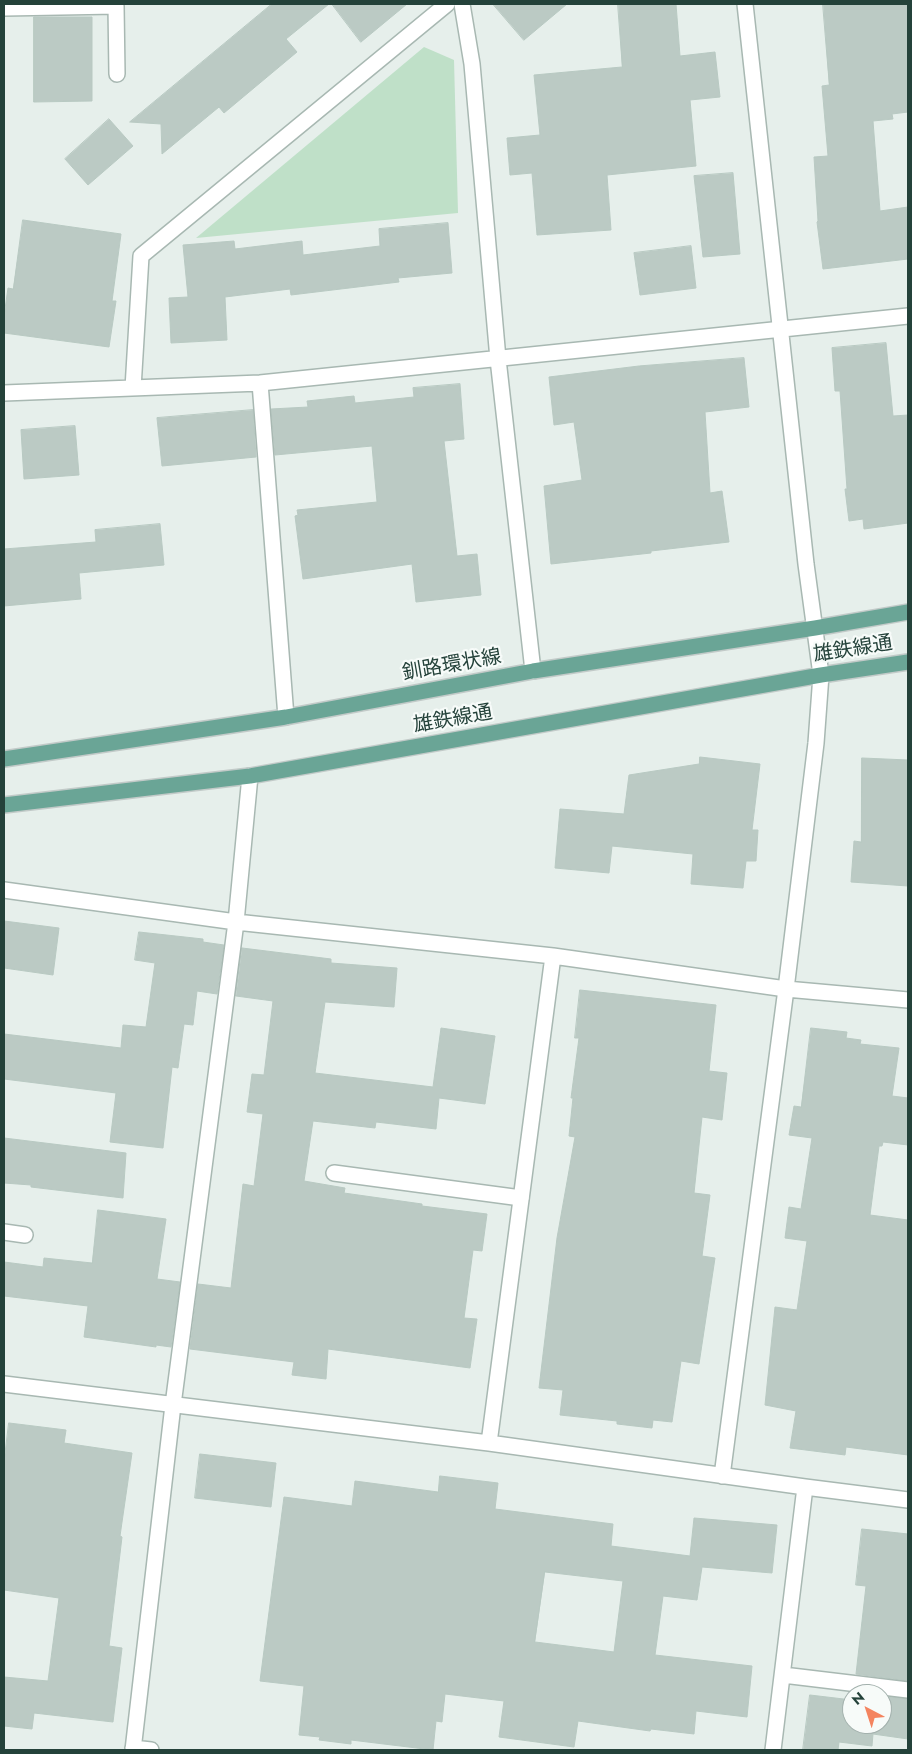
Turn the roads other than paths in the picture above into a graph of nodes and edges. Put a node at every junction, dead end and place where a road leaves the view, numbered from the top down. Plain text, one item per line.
1 (447, 4) edge
2 (462, 4) edge
3 (745, 4) edge
4 (4, 8) edge
5 (117, 74) dead end
6 (908, 316) edge
7 (781, 330) junction
8 (498, 360) junction
9 (260, 383) junction
10 (133, 388) junction
11 (4, 393) edge
12 (908, 612) edge
13 (815, 628) junction
14 (908, 662) edge
15 (533, 671) junction
16 (821, 676) junction
17 (286, 716) junction
18 (4, 759) edge
19 (250, 776) junction
20 (4, 805) edge
21 (4, 890) edge
22 (236, 922) junction
23 (553, 956) junction
24 (786, 989) junction
25 (908, 1000) edge
26 (334, 1173) dead end
27 (521, 1198) junction
28 (4, 1232) edge
29 (25, 1235) dead end
30 (4, 1384) edge
31 (173, 1404) junction
32 (490, 1443) junction
33 (722, 1476) junction
34 (804, 1487) junction
35 (908, 1500) edge
36 (783, 1675) junction
37 (908, 1690) edge
38 (133, 1749) edge
39 (151, 1750) edge
40 (773, 1750) edge

1 - 10 street
2 - 8 street
3 - 7 street
4 - 5 street
6 - 7 street
7 - 8 street
7 - 13 street
8 - 9 street
8 - 15 street
9 - 10 street
9 - 17 street
10 - 11 street
12 - 13 main road, 釧路環状線
13 - 15 main road, 釧路環状線
13 - 16 street
14 - 16 main road, 雄鉄線通
15 - 17 main road, 釧路環状線
16 - 19 main road, 雄鉄線通
16 - 24 street
17 - 18 main road, 釧路環状線
19 - 20 main road, 雄鉄線通
19 - 22 street
21 - 22 street
22 - 23 street
22 - 31 street
23 - 24 street
23 - 27 street
24 - 25 street
24 - 33 street
26 - 27 street
27 - 32 street
28 - 29 street
30 - 31 street
31 - 32 street
31 - 38 street
32 - 33 street
33 - 34 street
34 - 35 street
34 - 36 street
36 - 37 street
36 - 40 street
38 - 39 street

